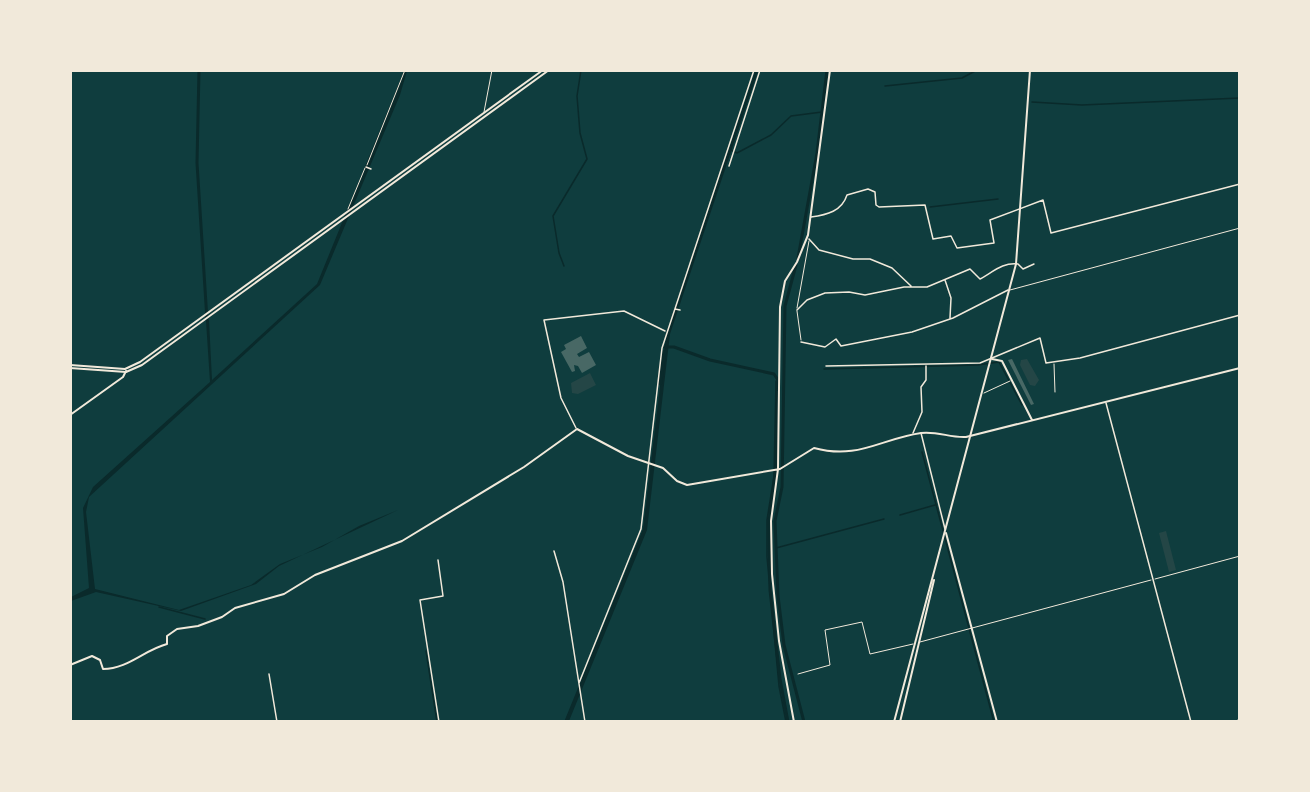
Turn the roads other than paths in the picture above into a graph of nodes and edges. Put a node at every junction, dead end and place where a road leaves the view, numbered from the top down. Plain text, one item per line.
1 (405, 70) edge
2 (492, 70) edge
3 (543, 70) edge
4 (549, 70) edge
5 (754, 70) edge
6 (760, 70) edge
7 (830, 70) edge
8 (1029, 70) edge
9 (501, 103) junction
10 (484, 114) junction
11 (729, 166) dead end
12 (366, 167) junction
13 (371, 169) dead end
14 (390, 183) junction
15 (1239, 184) edge
16 (1021, 208) junction
17 (348, 213) junction
18 (811, 217) junction
19 (1239, 228) edge
20 (808, 235) junction
21 (809, 239) junction
22 (1016, 264) junction
23 (1034, 264) dead end
24 (945, 280) junction
25 (912, 286) junction
26 (1009, 290) junction
27 (674, 308) junction
28 (680, 310) dead end
29 (797, 310) junction
30 (1239, 315) edge
31 (950, 319) junction
32 (666, 332) junction
33 (801, 342) joint
34 (992, 359) junction
35 (1053, 361) junction
36 (926, 365) junction
37 (826, 366) dead end
38 (70, 367) edge
39 (1239, 368) edge
40 (126, 370) junction
41 (1012, 380) junction
42 (1055, 392) dead end
43 (982, 394) junction
44 (1106, 403) junction
45 (70, 415) edge
46 (1032, 420) junction
47 (577, 429) junction
48 (921, 433) junction
49 (913, 434) junction
50 (971, 436) junction
51 (649, 463) junction
52 (777, 469) junction
53 (946, 533) junction
54 (554, 551) dead end
55 (1239, 556) edge
56 (438, 560) dead end
57 (934, 577) junction
58 (1152, 580) junction
59 (973, 627) junction
60 (920, 642) junction
61 (914, 644) junction
62 (70, 665) edge
63 (268, 674) dead end
64 (798, 674) dead end
65 (579, 683) junction
66 (277, 722) edge
67 (439, 722) edge
68 (585, 722) edge
69 (794, 722) edge
70 (894, 722) edge
71 (900, 722) edge
72 (997, 722) edge
73 (1191, 722) edge

1 - 12 lane
2 - 10 lane
3 - 9 street
4 - 9 street
5 - 27 street
6 - 11 street
7 - 18 street
8 - 16 street
9 - 10 street
9 - 14 street
10 - 14 street
12 - 13 street
12 - 17 lane
14 - 17 street
15 - 16 street
16 - 18 street
16 - 22 street
17 - 40 street
18 - 20 street
19 - 26 lane
20 - 21 lane
20 - 52 street
21 - 25 street
21 - 29 lane
22 - 23 street
22 - 24 street
22 - 26 street
24 - 25 street
24 - 31 street
25 - 29 street
26 - 31 street
26 - 34 street
27 - 28 street
27 - 32 street
29 - 33 lane
30 - 35 street
31 - 33 street
32 - 47 street
32 - 51 street
34 - 35 street
34 - 36 street
34 - 41 street
34 - 43 street
35 - 42 lane
36 - 37 street
36 - 49 street
38 - 40 street
39 - 44 street
40 - 45 street
41 - 43 lane
41 - 46 street
43 - 50 street
44 - 46 street
44 - 58 street
46 - 50 street
47 - 51 street
47 - 62 street
48 - 49 street
48 - 50 street
48 - 53 street
49 - 52 street
50 - 53 street
51 - 52 street
51 - 65 street
52 - 69 street
53 - 57 street
53 - 59 street
54 - 65 street
55 - 58 lane
56 - 67 street
57 - 60 street
57 - 61 street
58 - 59 lane
58 - 73 street
59 - 60 lane
59 - 72 street
60 - 61 lane
60 - 71 street
61 - 64 lane
61 - 70 street
63 - 66 street
65 - 68 street

